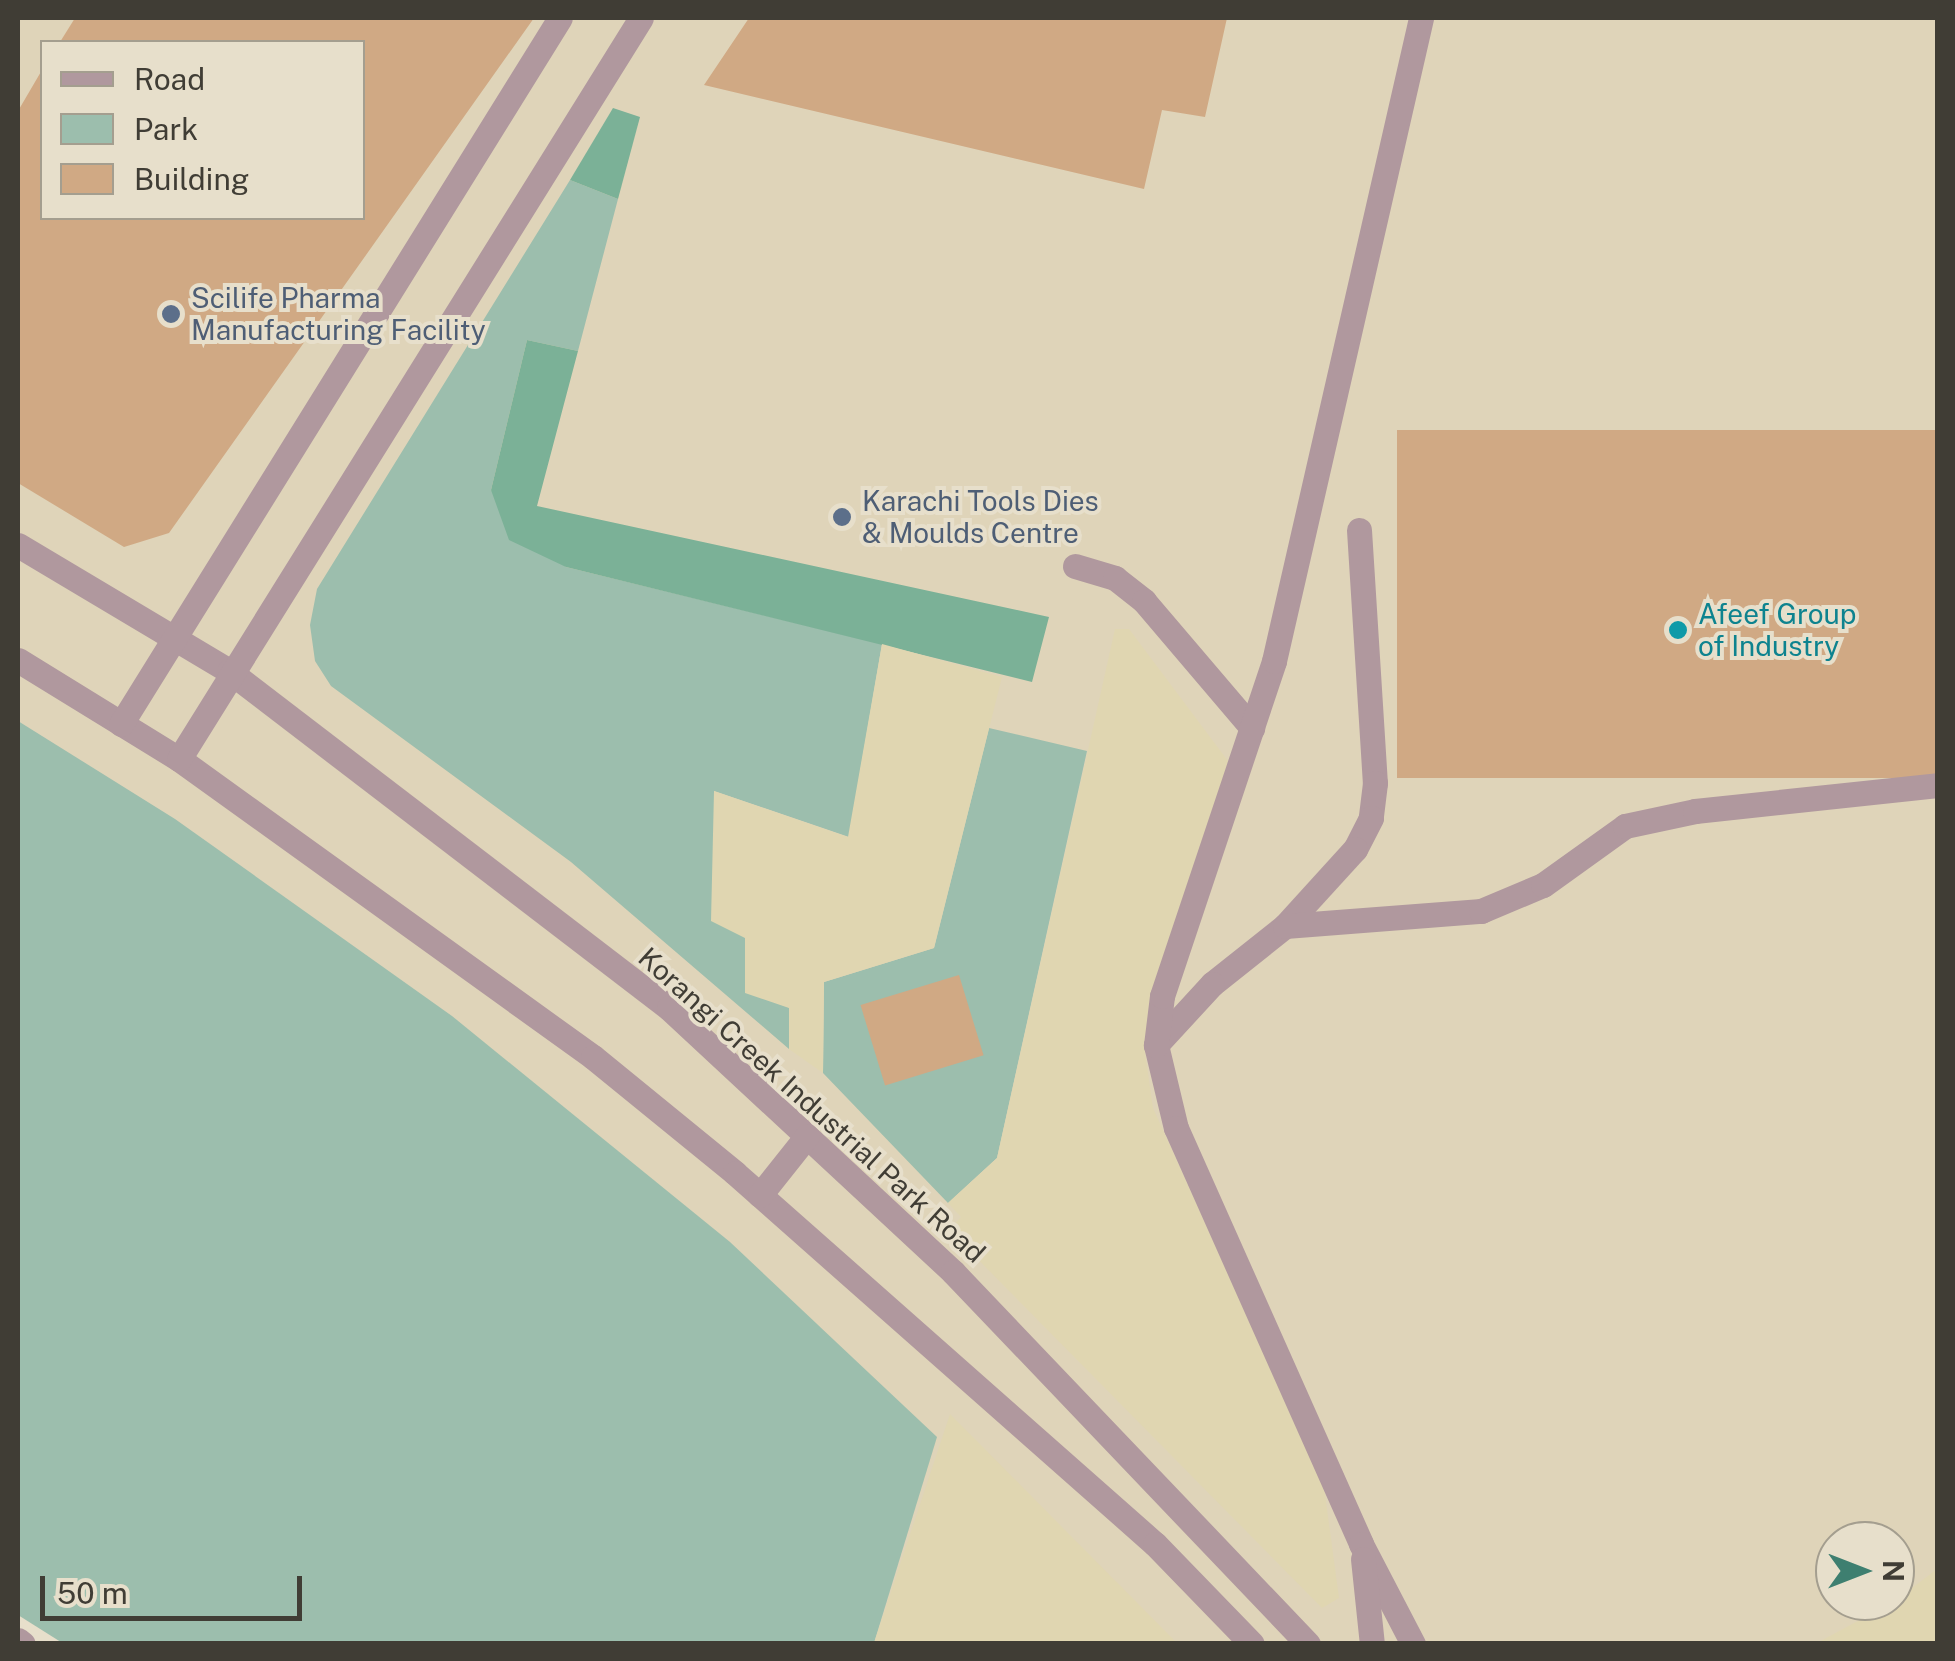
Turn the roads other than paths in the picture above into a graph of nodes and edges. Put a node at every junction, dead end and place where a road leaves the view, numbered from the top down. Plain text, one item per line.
1 (560, 18) edge
2 (641, 18) edge
3 (1421, 18) edge
4 (1360, 530) dead end
5 (18, 545) edge
6 (1075, 566) dead end
7 (172, 638) junction
8 (18, 660) edge
9 (229, 672) junction
10 (121, 724) junction
11 (1252, 728) junction
12 (179, 759) junction
13 (1938, 785) edge
14 (1285, 926) junction
15 (1156, 1045) junction
16 (808, 1136) junction
17 (760, 1195) junction
18 (1361, 1544) junction
19 (1252, 1644) edge
20 (1308, 1644) edge
21 (1372, 1644) edge
22 (1413, 1644) edge

1 - 7 lane
2 - 9 lane
3 - 11 lane
4 - 14 lane
5 - 7 lane, Korangi Creek Industrial Park Road
6 - 11 lane
7 - 9 lane, Korangi Creek Industrial Park Road
7 - 10 lane
8 - 10 lane
9 - 12 lane
9 - 16 lane, Korangi Creek Industrial Park Road
10 - 12 lane
11 - 15 lane
12 - 17 lane
13 - 14 lane
14 - 15 lane
15 - 18 lane
16 - 17 lane
16 - 20 lane, Korangi Creek Industrial Park Road
17 - 19 lane
18 - 21 lane
18 - 22 lane

